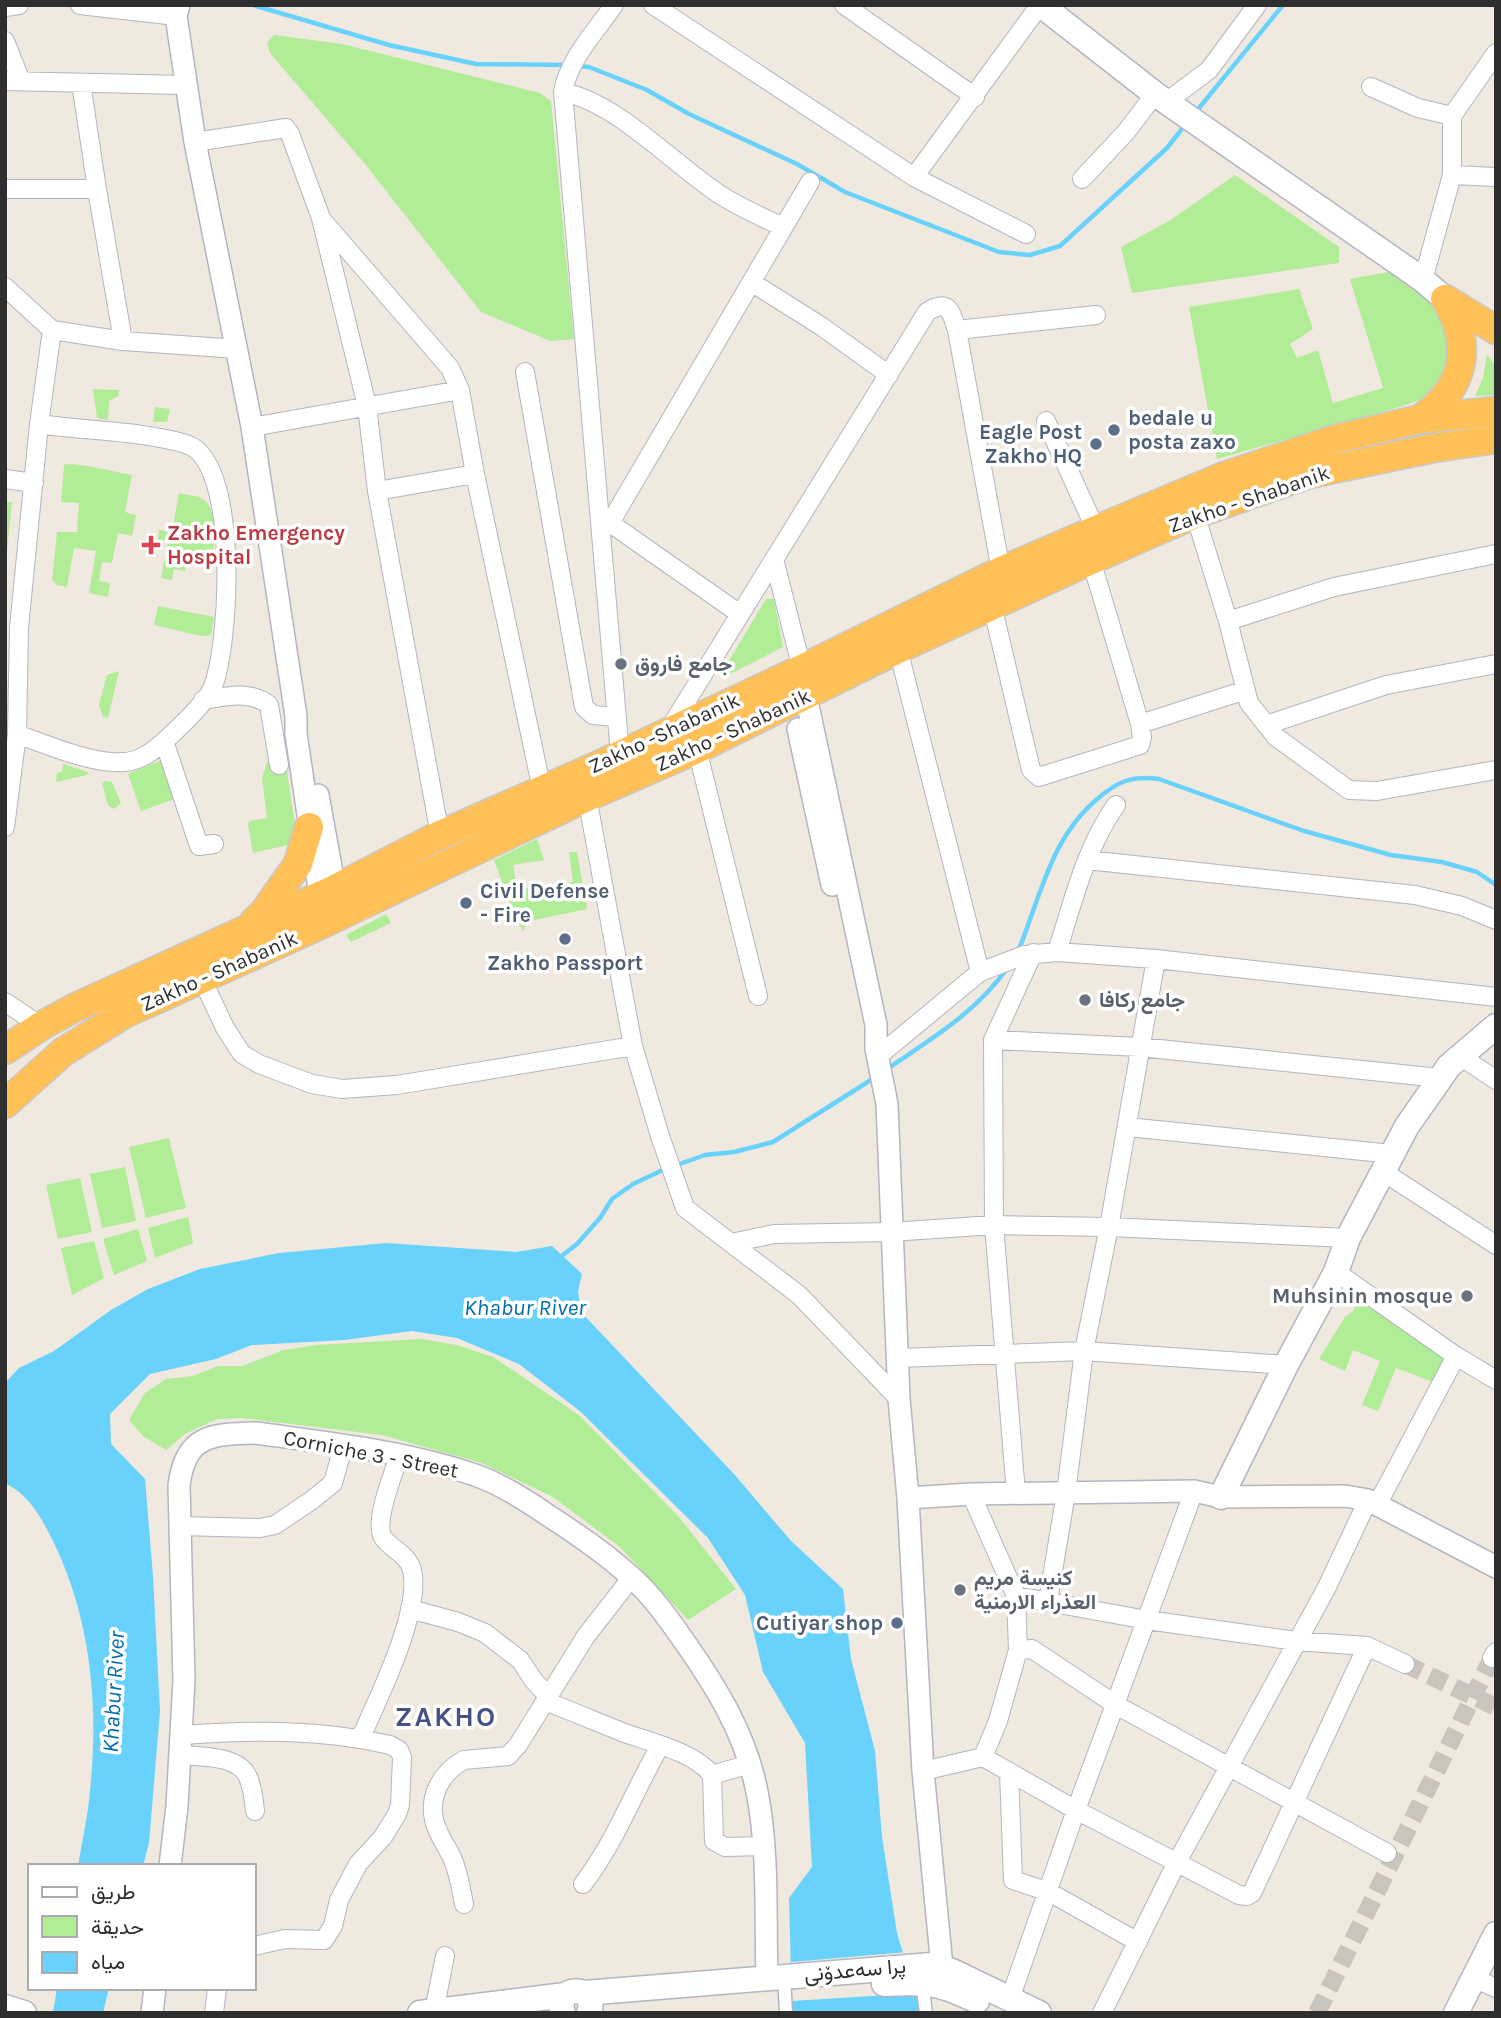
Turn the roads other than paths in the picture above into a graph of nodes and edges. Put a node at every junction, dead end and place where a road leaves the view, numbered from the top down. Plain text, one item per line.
1 (19, 5) edge
2 (80, 5) edge
3 (614, 5) edge
4 (653, 5) edge
5 (844, 5) edge
6 (1257, 5) edge
7 (5, 6) edge
8 (1046, 7) edge
9 (177, 11) edge
10 (5, 41) edge
11 (1493, 62) edge
12 (13, 81) edge
13 (81, 83) junction
14 (185, 85) junction
15 (1371, 87) dead end
16 (564, 88) junction
17 (975, 97) junction
18 (1164, 101) junction
19 (1452, 116) junction
20 (195, 142) junction
21 (1452, 175) junction
22 (914, 177) junction
23 (1496, 177) edge
24 (1082, 179) dead end
25 (810, 182) dead end
26 (5, 189) edge
27 (97, 189) junction
28 (321, 218) junction
29 (783, 227) junction
30 (1026, 234) dead end
31 (1423, 280) junction
32 (751, 282) junction
33 (5, 287) edge
34 (1445, 299) junction
35 (1096, 315) dead end
36 (52, 330) junction
37 (957, 330) junction
38 (1496, 330) edge
39 (123, 341) junction
40 (238, 349) junction
41 (525, 372) dead end
42 (889, 374) junction
43 (460, 390) junction
44 (367, 406) junction
45 (1496, 411) edge
46 (1418, 419) junction
47 (1046, 421) dead end
48 (39, 424) junction
49 (252, 427) junction
50 (1496, 439) edge
51 (475, 474) junction
52 (5, 479) edge
53 (33, 483) junction
54 (377, 491) junction
55 (1195, 514) junction
56 (605, 523) junction
57 (1096, 530) junction
58 (1496, 554) edge
59 (774, 559) junction
60 (1091, 560) junction
61 (1000, 571) junction
62 (992, 605) junction
63 (740, 614) junction
64 (1228, 621) junction
65 (12, 628) edge
66 (898, 649) junction
67 (1496, 664) edge
68 (800, 689) junction
69 (1246, 690) junction
70 (203, 700) junction
71 (296, 716) junction
72 (617, 717) junction
73 (1266, 725) junction
74 (1141, 730) junction
75 (668, 731) junction
76 (17, 734) junction
77 (164, 741) junction
78 (697, 749) junction
79 (620, 754) junction
80 (279, 765) dead end
81 (1496, 770) edge
82 (542, 790) junction
83 (587, 797) junction
84 (1116, 806) dead end
85 (5, 827) edge
86 (309, 827) junction
87 (440, 835) junction
88 (214, 844) dead end
89 (1087, 860) junction
90 (370, 886) junction
91 (330, 888) junction
92 (1496, 920) edge
93 (320, 925) junction
94 (247, 929) junction
95 (1057, 952) junction
96 (1029, 954) junction
97 (1156, 958) junction
98 (985, 969) junction
99 (202, 979) junction
100 (758, 996) dead end
101 (1496, 997) edge
102 (5, 1002) edge
103 (41, 1026) junction
104 (1496, 1027) edge
105 (993, 1040) junction
106 (633, 1046) junction
107 (1140, 1047) junction
108 (5, 1050) edge
109 (877, 1055) junction
110 (1460, 1056) junction
111 (1440, 1078) junction
112 (1496, 1080) edge
113 (5, 1104) edge
114 (1128, 1127) junction
115 (1387, 1163) junction
116 (993, 1225) junction
117 (1109, 1227) junction
118 (891, 1232) junction
119 (1348, 1238) junction
120 (731, 1243) junction
121 (1496, 1245) edge
122 (1336, 1272) junction
123 (1084, 1351) junction
124 (1005, 1355) junction
125 (1456, 1356) junction
126 (898, 1358) junction
127 (1286, 1365) junction
128 (1496, 1380) edge
129 (900, 1399) junction
130 (343, 1447) junction
131 (399, 1456) junction
132 (1194, 1491) junction
133 (1016, 1493) junction
134 (1066, 1493) junction
135 (971, 1494) junction
136 (1221, 1497) junction
137 (908, 1498) junction
138 (1373, 1503) junction
139 (180, 1526) junction
140 (1496, 1567) edge
141 (632, 1577) junction
142 (1016, 1596) junction
143 (1048, 1601) junction
144 (410, 1609) junction
145 (1147, 1620) junction
146 (1296, 1641) junction
147 (1367, 1646) junction
148 (1018, 1650) junction
149 (1405, 1664) tunnel mouth
150 (547, 1698) junction
151 (1116, 1705) junction
152 (360, 1739) junction
153 (181, 1745) junction
154 (660, 1746) junction
155 (983, 1757) junction
156 (750, 1764) junction
157 (1228, 1767) junction
158 (923, 1771) junction
159 (1009, 1772) junction
160 (712, 1775) junction
161 (1293, 1803) junction
162 (400, 1805) junction
163 (432, 1806) junction
164 (1076, 1810) junction
165 (255, 1811) dead end
166 (763, 1846) junction
167 (1387, 1853) dead end
168 (170, 1864) edge
169 (1176, 1864) junction
170 (583, 1884) dead end
171 (1049, 1892) junction
172 (464, 1904) dead end
173 (1496, 1934) edge
174 (1138, 1942) junction
175 (256, 1946) edge
176 (445, 1956) dead end
177 (929, 1971) junction
178 (1473, 1978) junction
179 (784, 1987) edge
180 (1496, 1989) edge
181 (155, 1990) edge
182 (217, 1990) edge
183 (572, 2006) edge
184 (1006, 2006) edge
185 (5, 2007) edge
186 (427, 2012) edge
187 (23, 2013) edge
188 (152, 2013) edge
189 (214, 2013) edge
190 (926, 2013) edge
191 (1039, 2013) edge
192 (1102, 2013) edge
193 (1455, 2013) edge

1 - 7 street
2 - 9 street
3 - 16 street
4 - 22 street
5 - 17 street
6 - 18 street
8 - 17 street
8 - 18 main road
9 - 14 street
10 - 12 street
11 - 19 street
12 - 13 street
13 - 14 street
13 - 27 street
14 - 20 street
15 - 19 street
16 - 29 street
16 - 56 street
17 - 22 street
18 - 24 street
18 - 31 main road
19 - 21 street
20 - 28 street
20 - 40 street
21 - 23 street
21 - 31 street
22 - 30 street
25 - 29 street
26 - 27 street
27 - 39 street
28 - 43 street
28 - 44 street
29 - 32 street
31 - 34 main road
32 - 42 street
32 - 56 street
33 - 36 street
34 - 38 highway
34 - 46 highway
35 - 37 street
36 - 39 street
36 - 48 street
37 - 42 street
37 - 61 street
39 - 40 street
40 - 49 street
41 - 72 street
42 - 59 street
43 - 44 street
43 - 51 street
44 - 49 street
44 - 54 street
45 - 46 highway, Zakho -Shabanik
46 - 57 highway, Zakho -Shabanik
47 - 57 street
48 - 53 street
48 - 70 street
49 - 71 street
50 - 55 highway, Zakho - Shabanik
51 - 54 street
51 - 82 street
52 - 53 street
53 - 65 street
54 - 87 street
55 - 60 highway, Zakho - Shabanik
55 - 64 street
56 - 63 street
56 - 72 street
57 - 61 highway, Zakho -Shabanik
58 - 64 street
59 - 63 street
59 - 68 street
60 - 62 highway, Zakho - Shabanik
60 - 74 street
61 - 68 highway, Zakho -Shabanik
62 - 66 highway, Zakho - Shabanik
62 - 74 street
63 - 75 street
64 - 69 street
65 - 76 street
66 - 68 highway, Zakho - Shabanik
66 - 98 street
67 - 73 street
68 - 75 highway, Zakho -Shabanik
68 - 78 highway, Zakho - Shabanik
68 - 109 street
69 - 73 street
69 - 74 street
70 - 77 street
70 - 80 street
71 - 86 street
71 - 91 street
72 - 79 street
73 - 81 street
75 - 79 highway, Zakho -Shabanik
76 - 77 street
76 - 85 street
77 - 88 street
78 - 83 highway, Zakho - Shabanik
78 - 100 street
79 - 82 highway, Zakho -Shabanik
82 - 87 highway, Zakho -Shabanik
83 - 90 highway, Zakho - Shabanik
83 - 106 street
84 - 89 street
86 - 91 street
86 - 94 highway
87 - 90 highway, Zakho -Shabanik
89 - 92 street
89 - 95 street
90 - 91 highway, Zakho -Shabanik
90 - 93 highway, Zakho - Shabanik
91 - 93 street
91 - 94 highway, Zakho -Shabanik
93 - 99 highway, Zakho - Shabanik
94 - 103 highway, Zakho -Shabanik
95 - 96 street
95 - 97 street
96 - 98 street
96 - 105 street
97 - 101 street
97 - 107 street
98 - 109 street
99 - 106 street
99 - 113 highway, Zakho - Shabanik
102 - 103 street
103 - 108 highway, Zakho -Shabanik
104 - 110 main road
105 - 107 street
105 - 116 street
106 - 120 street
107 - 111 street
107 - 114 street
109 - 118 street
110 - 111 main road
110 - 112 street
111 - 115 main road
114 - 115 street
114 - 117 street
115 - 119 main road
115 - 121 street
116 - 117 street
116 - 118 street
116 - 124 street
117 - 119 street
117 - 123 street
118 - 120 street
118 - 126 street
119 - 122 main road
120 - 129 street
122 - 125 street
122 - 127 main road
123 - 124 street
123 - 127 street
123 - 134 street
124 - 126 street
124 - 133 street
125 - 128 street
125 - 138 street
126 - 129 street
127 - 136 main road
129 - 137 street
130 - 131 street, Corniche 3 - Street
130 - 139 street
130 - 139 street, Corniche 3 - Street
131 - 141 street, Corniche 3 - Street
131 - 144 street
132 - 134 street
132 - 136 street
132 - 145 street
133 - 134 street
133 - 135 street
134 - 143 street
135 - 137 street
135 - 142 street
136 - 138 street
137 - 158 street
138 - 140 street
138 - 146 street
139 - 153 street, Corniche 3 - Street
141 - 150 street
141 - 156 street, Corniche 3 - Street
142 - 143 street
142 - 148 street
143 - 145 street
144 - 150 street
144 - 152 street
145 - 146 street
145 - 151 street
146 - 147 street
146 - 157 street
147 - 149 street
147 - 161 street
148 - 151 street
148 - 155 street
150 - 154 street
150 - 163 street
151 - 157 street
151 - 164 street
152 - 153 street
152 - 162 street
153 - 165 street
153 - 168 street, Corniche 3 - Street
154 - 160 street
154 - 170 street
155 - 158 street
155 - 159 street
156 - 160 street
156 - 166 street, Corniche 3 - Street
157 - 161 street
157 - 169 street
158 - 177 street
159 - 164 street
159 - 171 street
160 - 166 street
161 - 167 street
161 - 169 street
162 - 163 street
162 - 175 street
163 - 172 street
164 - 169 street
164 - 171 street
166 - 179 street, Corniche 3 - Street
169 - 174 street
171 - 174 street
171 - 184 street
173 - 178 main road
174 - 192 street
176 - 186 street
177 - 179 main road, پرا سەعدۆنی
177 - 184 main road, پرا سەعدۆنی
177 - 190 street
178 - 180 street
178 - 193 main road
179 - 183 main road, پرا سەعدۆنی
181 - 188 street
182 - 189 street
183 - 186 main road, پرا سەعدۆنی
184 - 191 main road, پرا سەعدۆنی
185 - 187 main road

